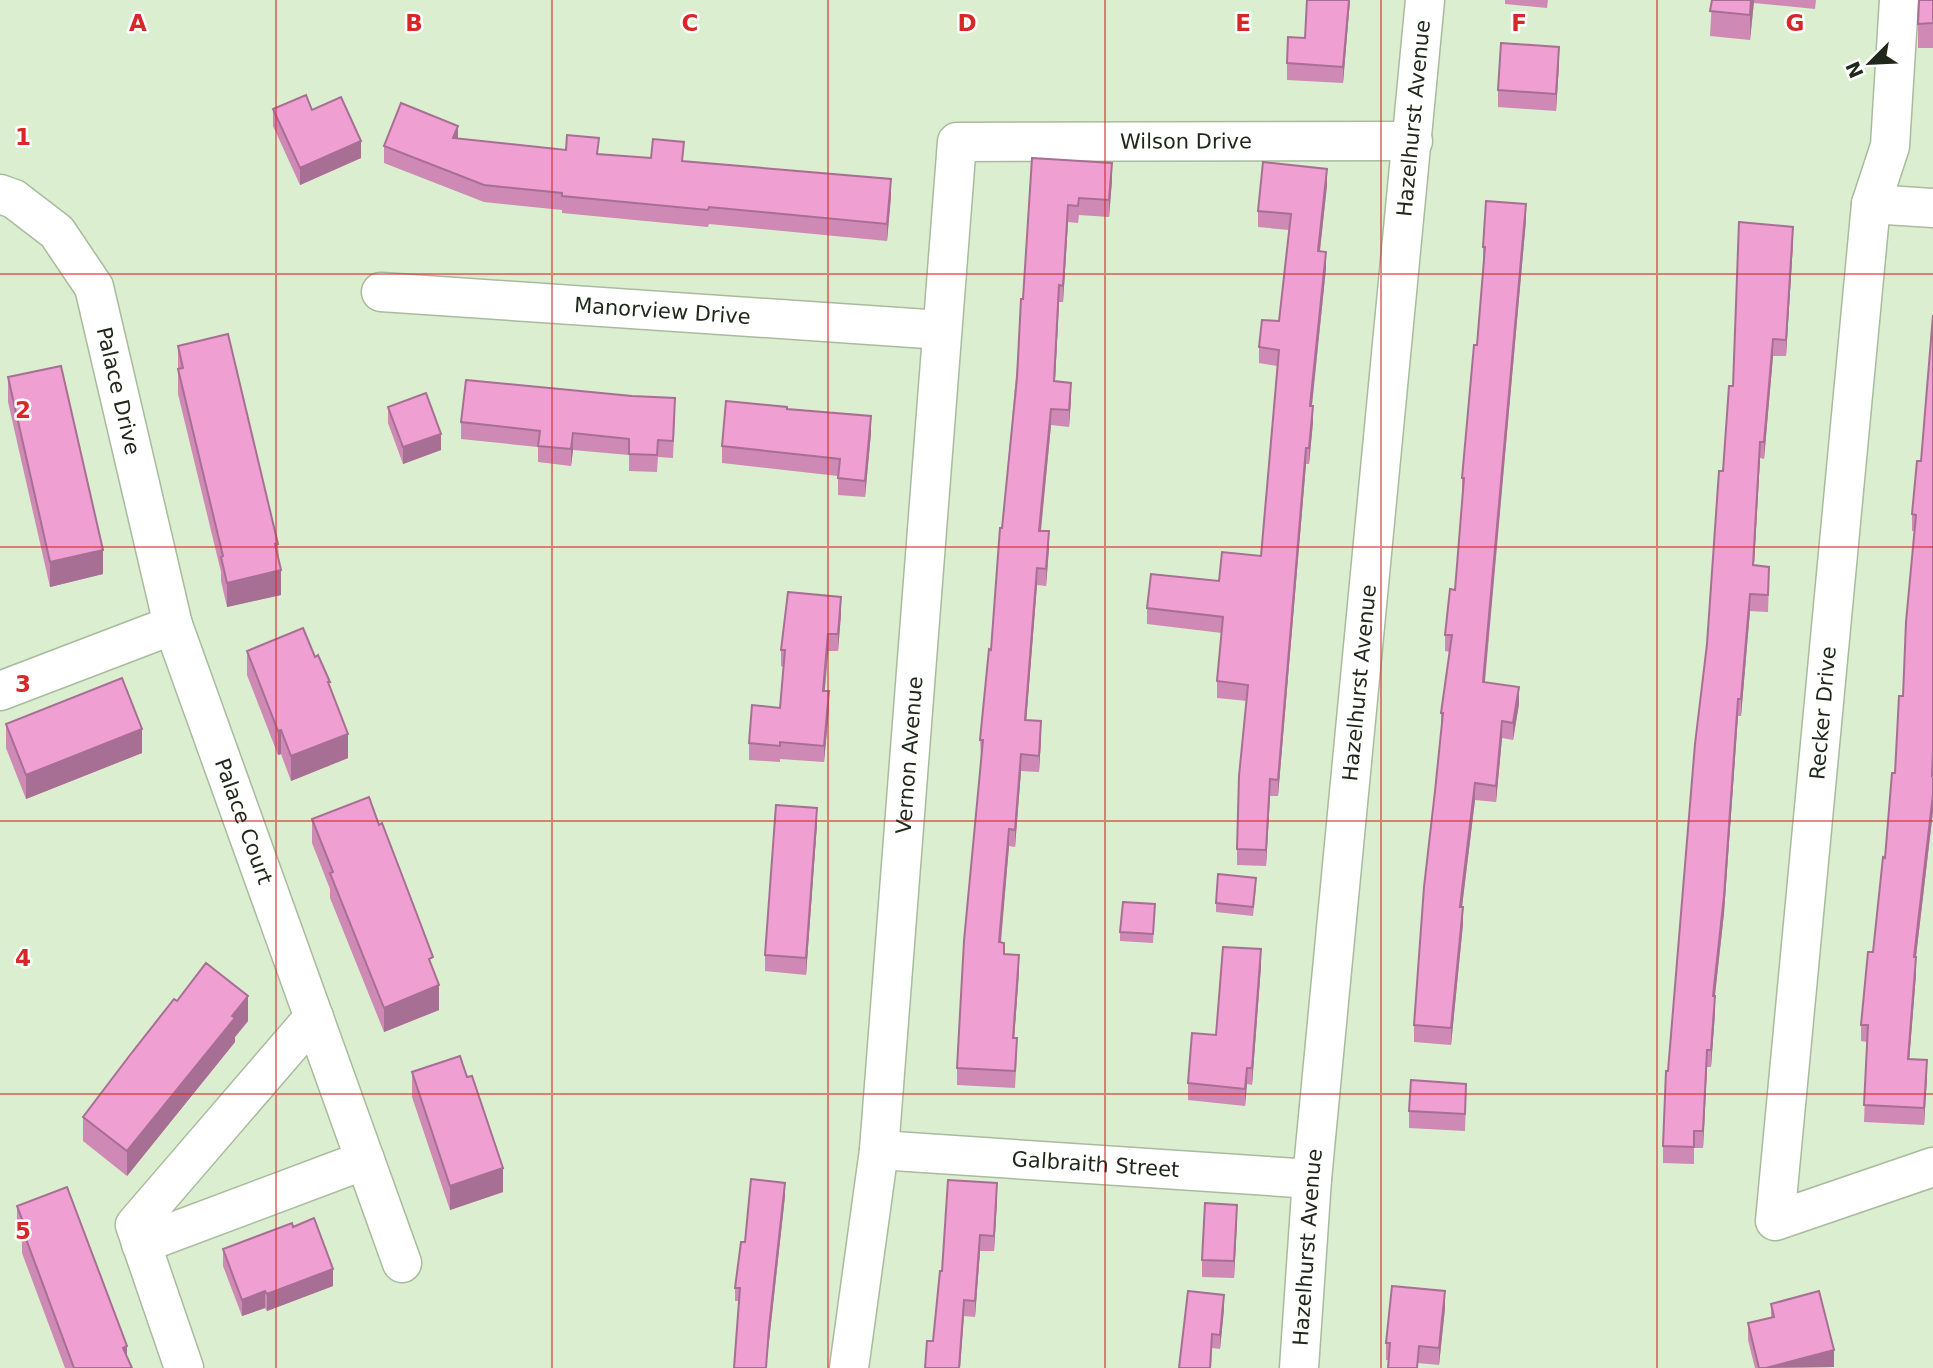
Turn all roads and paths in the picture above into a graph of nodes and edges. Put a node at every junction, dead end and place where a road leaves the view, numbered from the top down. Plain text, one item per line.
1 (1425, 0) edge
2 (1899, 0) edge
3 (1413, 141) junction
4 (957, 142) joint
5 (0, 194) edge
6 (1871, 204) junction
7 (1933, 208) edge
8 (381, 292) dead end
9 (942, 330) junction
10 (173, 625) junction
11 (0, 691) edge
12 (314, 1017) junction
13 (879, 1150) junction
14 (365, 1160) junction
15 (1933, 1167) edge
16 (1312, 1179) junction
17 (141, 1244) junction
18 (402, 1263) dead end
19 (184, 1368) edge
20 (849, 1368) edge
21 (1298, 1368) edge

1 - 3 street, Hazelhurst Avenue
2 - 6 street, Recker Drive
3 - 4 street, Wilson Drive
3 - 16 street, Hazelhurst Avenue
4 - 9 street, Vernon Avenue
5 - 10 street, Palace Drive
6 - 7 street
6 - 15 street, Recker Drive
8 - 9 street, Manorview Drive
9 - 13 street, Vernon Avenue
10 - 11 street
10 - 12 street, Palace Court
12 - 14 street, Palace Court
12 - 17 street
13 - 16 street, Galbraith Street
13 - 20 street, Vernon Avenue
14 - 17 street
14 - 18 street, Palace Court
16 - 21 street, Hazelhurst Avenue
17 - 19 street

